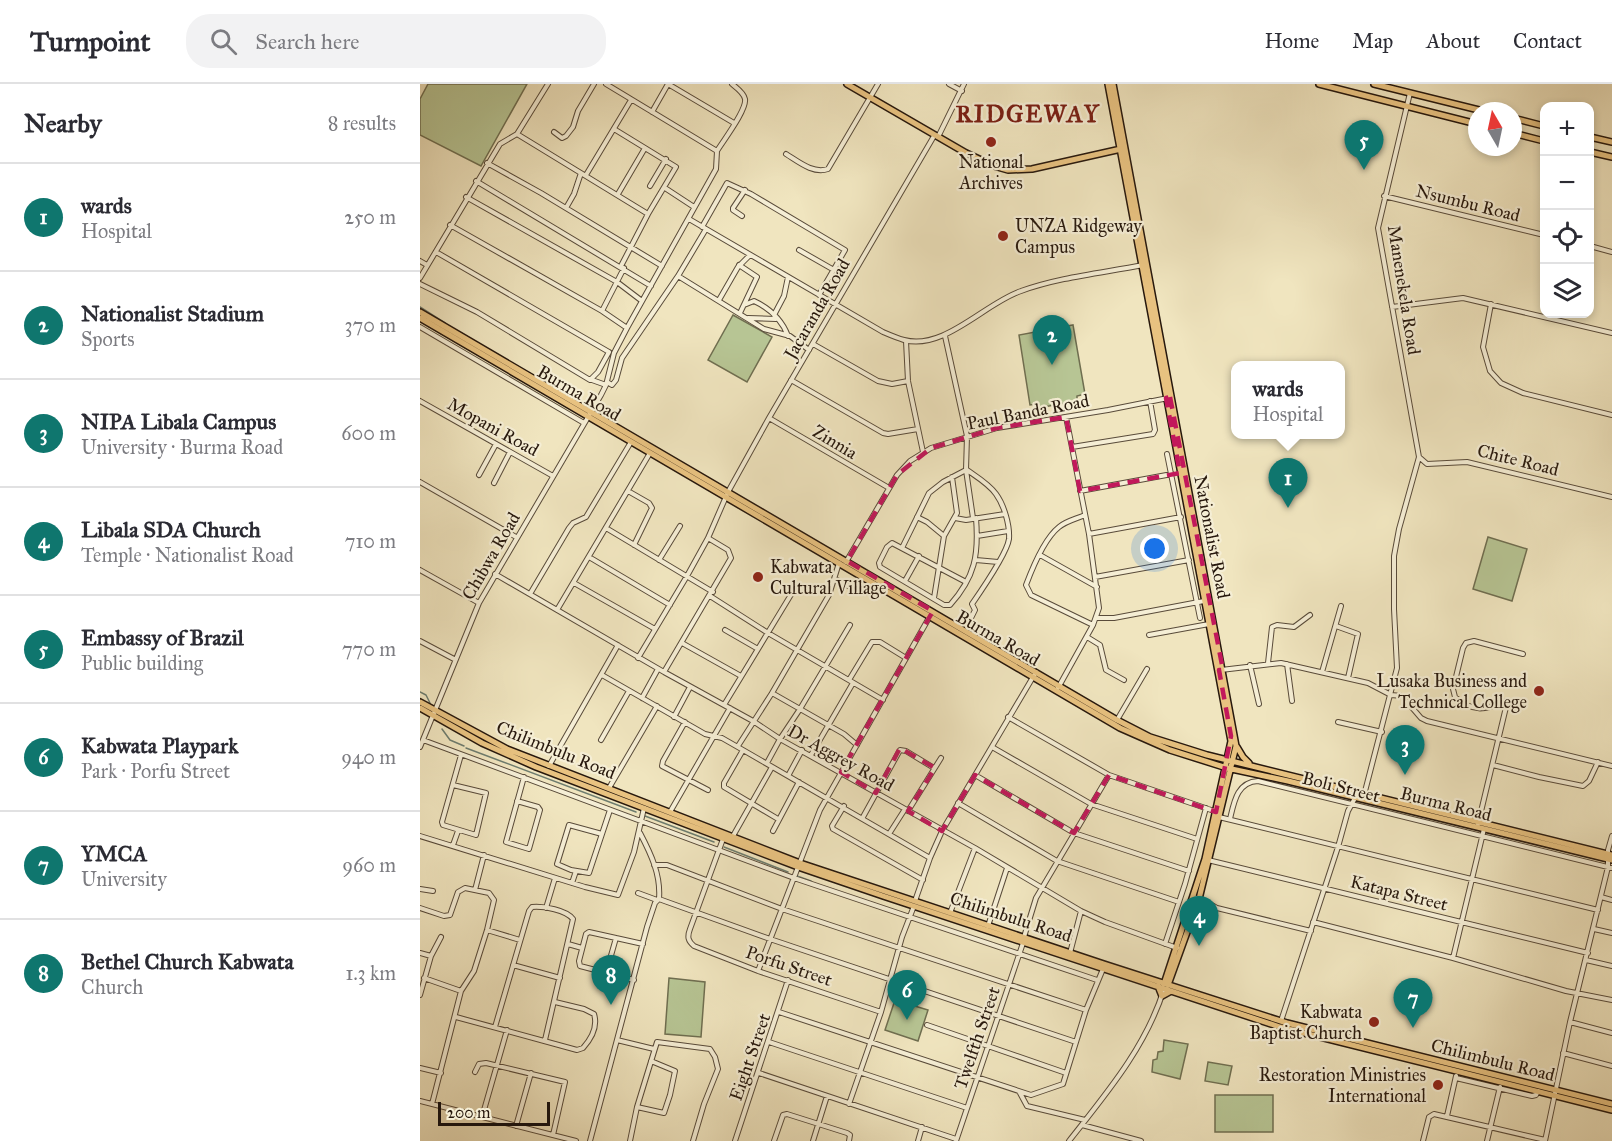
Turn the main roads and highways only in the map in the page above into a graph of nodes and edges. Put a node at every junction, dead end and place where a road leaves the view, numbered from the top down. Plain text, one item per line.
1 (847, 84) edge
2 (1108, 84) edge
3 (1113, 84) edge
4 (1319, 84) edge
5 (1374, 84) edge
6 (1468, 107) edge
7 (1522, 120) edge
8 (1468, 122) edge
9 (1540, 125) edge
10 (1522, 135) edge
11 (1594, 138) edge
12 (1540, 140) edge
13 (1612, 142) edge
14 (1122, 149) junction
15 (1594, 153) edge
16 (1612, 158) edge
17 (420, 312) edge
18 (420, 318) edge
19 (1168, 398) junction
20 (589, 414) junction
21 (727, 494) junction
22 (843, 563) junction
23 (932, 614) junction
24 (1221, 670) junction
25 (1058, 688) junction
26 (420, 702) edge
27 (420, 708) edge
28 (434, 713) junction
29 (1234, 742) junction
30 (1214, 757) junction
31 (1231, 761) junction
32 (1217, 765) junction
33 (1255, 766) junction
34 (1229, 768) junction
35 (1246, 772) junction
36 (1226, 780) junction
37 (1363, 797) junction
38 (1478, 825) junction
39 (1610, 857) edge
40 (799, 865) junction
41 (914, 904) junction
42 (1023, 940) junction
43 (1170, 972) junction
44 (1166, 986) junction
45 (1458, 1069) junction
46 (1502, 1083) junction
47 (1555, 1093) junction
48 (1612, 1104) edge
49 (1612, 1110) edge

1 - 14 main road
2 - 14 main road, Nationalist Road
3 - 14 main road, Nationalist Road
4 - 8 main road
5 - 6 main road
7 - 9 main road
10 - 12 main road
11 - 13 main road
14 - 19 main road, Nationalist Road
15 - 16 main road
17 - 20 main road, Burma Road
18 - 20 main road, Burma Road
19 - 24 main road, Nationalist Road
19 - 24 main road, Nationalist Road
20 - 21 main road, Burma Road
20 - 21 main road, Burma Road
21 - 22 main road, Burma Road
22 - 23 main road, Burma Road
22 - 23 main road, Burma Road
23 - 25 main road, Burma Road
24 - 29 main road, Nationalist Road
25 - 30 main road, Burma Road
25 - 32 main road, Burma Road
26 - 28 main road, Chilimbulu Road
27 - 28 main road, Chilimbulu Road
28 - 40 main road, Chilimbulu Road
28 - 40 main road, Chilimbulu Road
29 - 30 main road
29 - 31 main road, Nationalist Road
29 - 33 main road
30 - 31 main road, Burma Road
31 - 33 main road, Burma Road
31 - 34 main road, Nationalist Road
32 - 34 main road, Burma Road
32 - 36 main road
33 - 37 main road, Burma Road
34 - 35 main road, Burma Road
34 - 36 main road, Nationalist Road
35 - 36 main road
35 - 37 main road, Burma Road
36 - 43 main road, Nationalist Road
37 - 38 main road, Burma Road
38 - 39 main road, Burma Road
38 - 39 main road, Burma Road
40 - 41 main road, Chilimbulu Road
41 - 42 main road, Chilimbulu Road
41 - 42 main road, Chilimbulu Road
42 - 44 main road, Chilimbulu Road
42 - 44 main road, Chilimbulu Road
43 - 44 main road, Nationalist Road
43 - 44 main road
44 - 44 main road
44 - 45 main road, Chilimbulu Road
44 - 45 main road, Chilimbulu Road
45 - 46 main road, Chilimbulu Road
46 - 47 main road, Chilimbulu Road
46 - 47 main road, Chilimbulu Road
47 - 48 main road, Chilimbulu Road
47 - 49 main road, Chilimbulu Road

